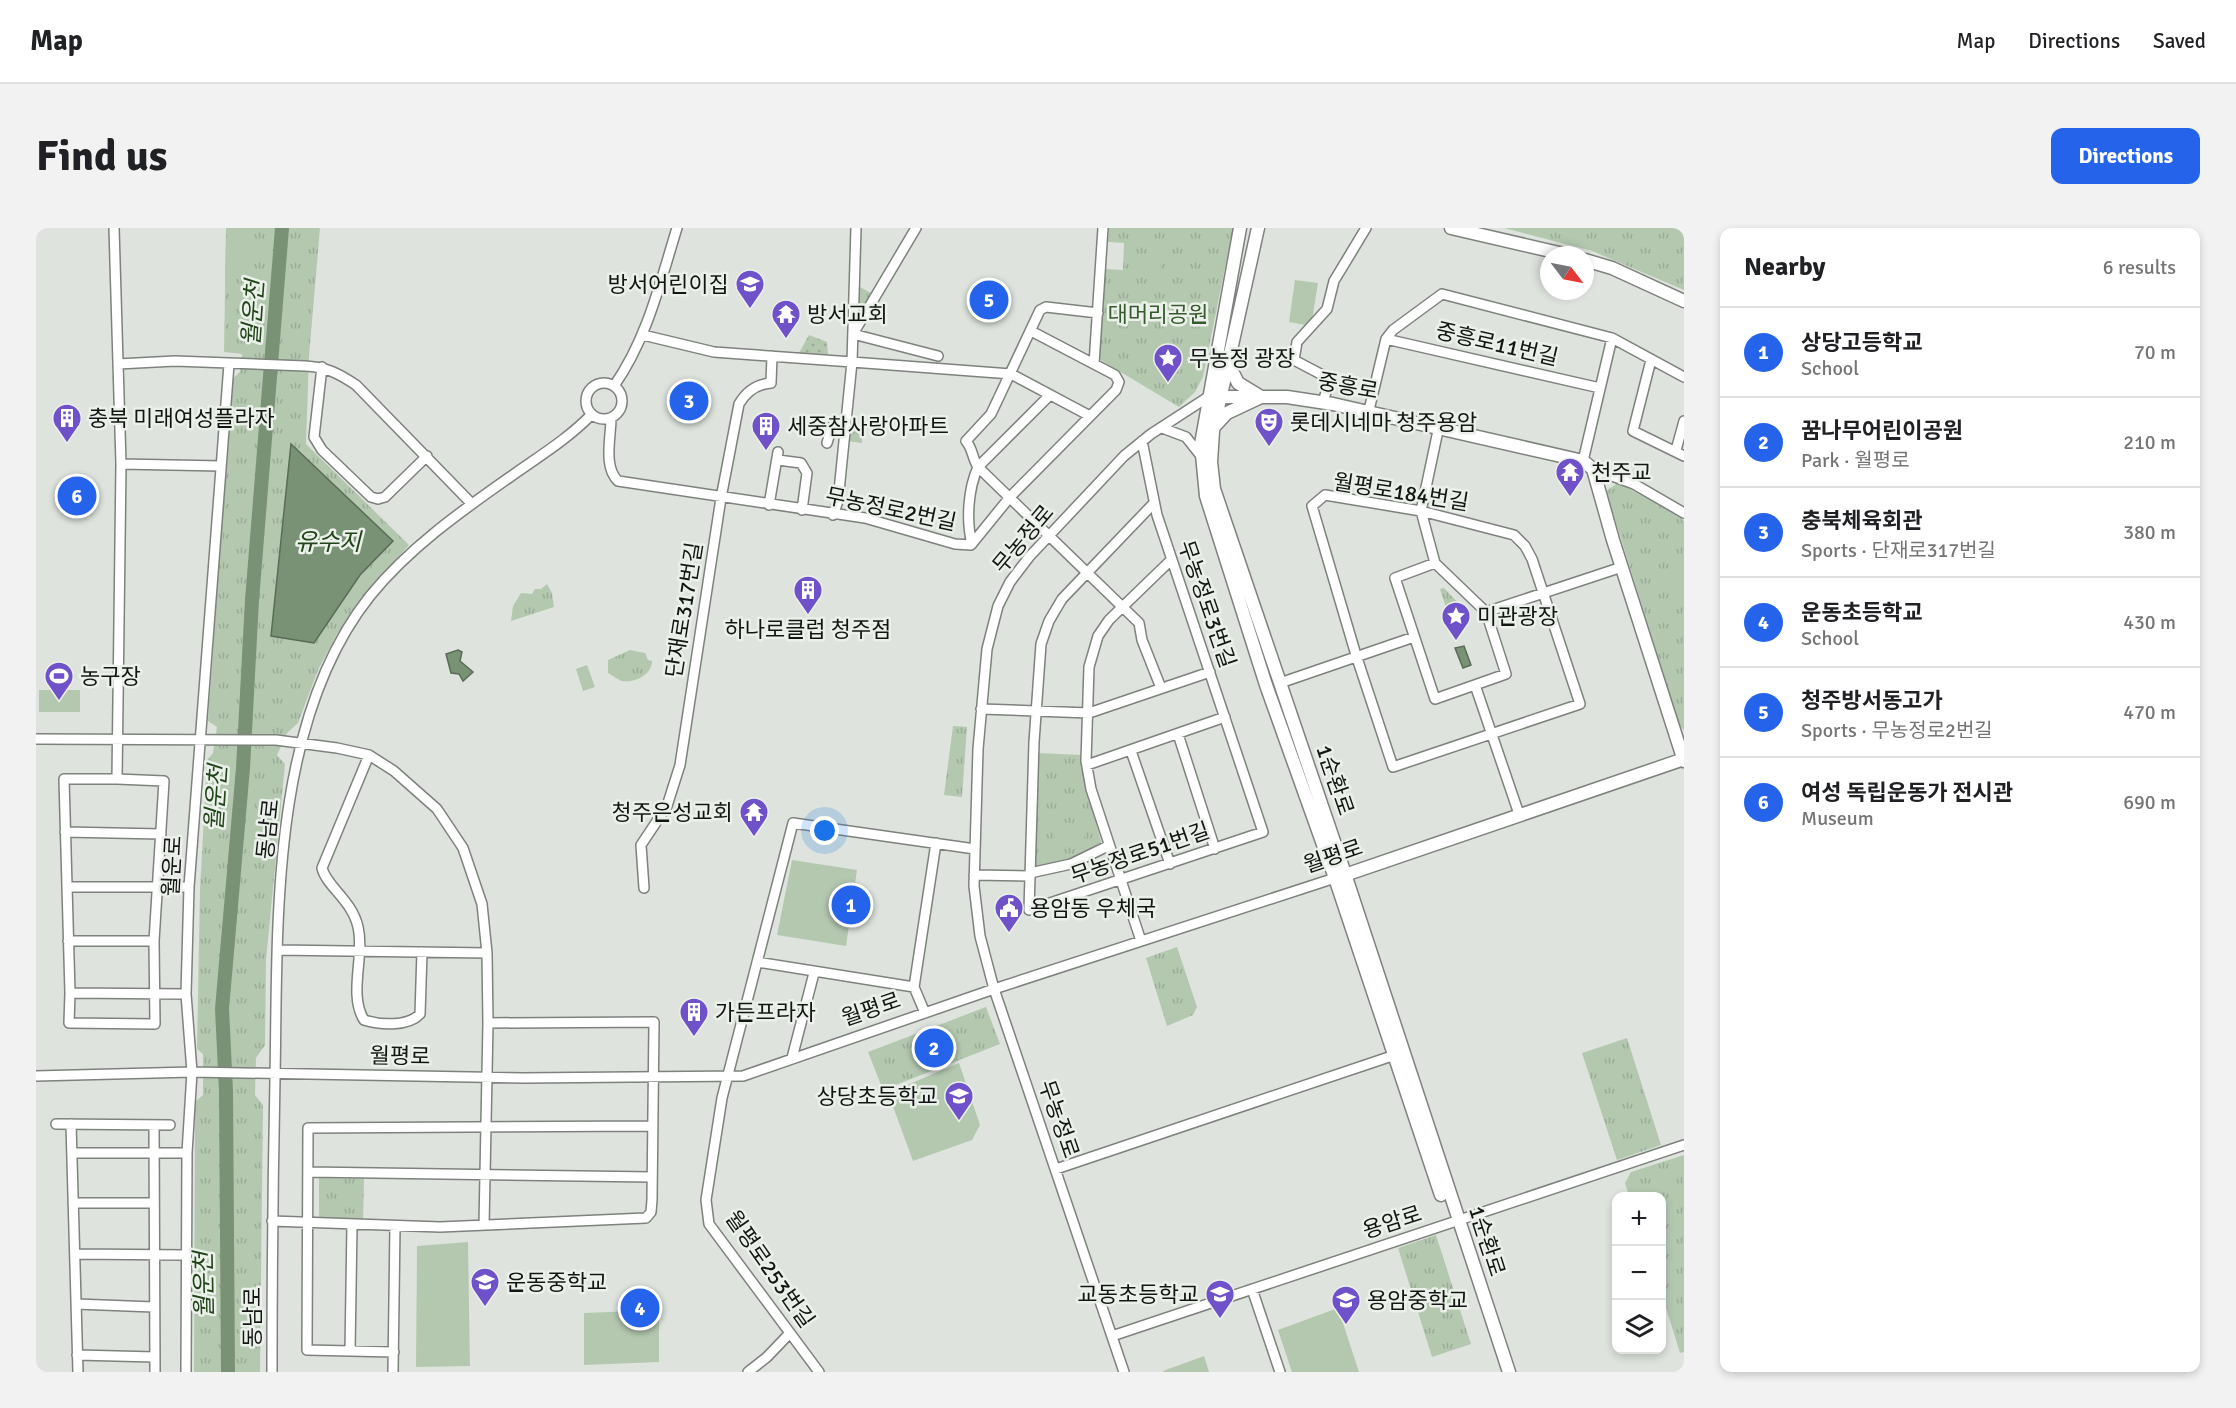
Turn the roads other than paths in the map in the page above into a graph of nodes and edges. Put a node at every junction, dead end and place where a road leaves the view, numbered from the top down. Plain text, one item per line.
1 (114, 228) edge
2 (677, 228) edge
3 (856, 228) edge
4 (916, 228) edge
5 (1103, 228) edge
6 (1366, 228) edge
7 (1451, 228) edge
8 (1239, 230) edge
9 (1258, 230) edge
10 (1540, 249) edge
11 (1594, 263) edge
12 (1684, 301) edge
13 (1098, 313) junction
14 (1032, 331) junction
15 (853, 334) junction
16 (643, 335) junction
17 (1612, 338) junction
18 (1386, 339) junction
19 (772, 356) junction
20 (938, 356) dead end
21 (1651, 360) junction
22 (852, 362) junction
23 (1228, 363) junction
24 (118, 364) junction
25 (229, 364) junction
26 (1094, 364) junction
27 (322, 367) junction
28 (1011, 374) junction
29 (1684, 377) edge
30 (614, 386) junction
31 (1600, 388) junction
32 (1050, 395) junction
33 (1214, 397) junction
34 (1261, 397) junction
35 (1323, 402) junction
36 (1369, 410) junction
37 (592, 414) junction
38 (1090, 417) junction
39 (611, 418) junction
40 (845, 421) junction
41 (1684, 421) edge
42 (1438, 426) junction
43 (1162, 428) junction
44 (1213, 431) junction
45 (1142, 441) junction
46 (827, 442) dead end
47 (1680, 453) edge
48 (427, 456) junction
49 (1201, 456) junction
50 (1583, 461) junction
51 (121, 464) junction
52 (221, 466) junction
53 (978, 467) junction
54 (1593, 469) junction
55 (1010, 497) junction
56 (721, 498) junction
57 (471, 503) junction
58 (1154, 503) junction
59 (770, 505) junction
60 (802, 510) junction
61 (1421, 511) junction
62 (1684, 513) edge
63 (833, 515) junction
64 (1050, 535) junction
65 (972, 544) junction
66 (1171, 560) junction
67 (1435, 564) junction
68 (1622, 567) junction
69 (1086, 571) junction
70 (1544, 594) junction
71 (1123, 607) junction
72 (1486, 612) junction
73 (1414, 637) junction
74 (1356, 656) junction
75 (1210, 672) junction
76 (1280, 683) junction
77 (1475, 685) junction
78 (1161, 688) junction
79 (981, 709) junction
80 (1037, 710) junction
81 (1089, 712) junction
82 (1225, 717) junction
83 (1178, 734) junction
84 (1492, 734) junction
85 (117, 738) junction
86 (199, 738) junction
87 (36, 739) edge
88 (301, 742) junction
89 (1131, 751) junction
90 (369, 755) junction
91 (1684, 759) edge
92 (1087, 765) junction
93 (117, 779) junction
94 (1519, 814) junction
95 (65, 832) junction
96 (1263, 832) joint
97 (161, 834) junction
98 (936, 843) junction
99 (1108, 846) junction
100 (975, 849) junction
101 (1215, 849) junction
102 (1170, 864) junction
103 (1030, 874) junction
104 (974, 875) junction
105 (1340, 876) junction
106 (1120, 882) junction
107 (157, 886) junction
108 (67, 887) junction
109 (189, 887) junction
110 (644, 888) dead end
111 (68, 940) junction
112 (154, 941) junction
113 (1141, 941) junction
114 (278, 950) junction
115 (361, 952) junction
116 (422, 952) junction
117 (487, 952) junction
118 (757, 962) junction
119 (814, 973) junction
120 (914, 987) junction
121 (994, 989) junction
122 (70, 993) junction
123 (154, 993) junction
124 (186, 993) junction
125 (925, 1013) junction
126 (488, 1023) junction
127 (1395, 1055) junction
128 (792, 1058) junction
129 (192, 1072) junction
130 (275, 1075) junction
131 (652, 1075) junction
132 (36, 1076) edge
133 (728, 1076) junction
134 (487, 1078) junction
135 (57, 1124) dead end
136 (71, 1124) junction
137 (154, 1125) junction
138 (170, 1125) dead end
139 (651, 1125) junction
140 (486, 1126) junction
141 (1684, 1145) edge
142 (72, 1153) junction
143 (154, 1153) junction
144 (187, 1153) junction
145 (1056, 1169) junction
146 (308, 1173) junction
147 (485, 1175) junction
148 (651, 1177) junction
149 (73, 1203) junction
150 (154, 1203) junction
151 (272, 1221) junction
152 (1455, 1222) junction
153 (307, 1223) junction
154 (352, 1225) junction
155 (484, 1225) junction
156 (395, 1226) junction
157 (154, 1253) junction
158 (75, 1254) junction
159 (186, 1255) junction
160 (1252, 1288) junction
161 (76, 1304) junction
162 (154, 1307) junction
163 (790, 1333) junction
164 (1112, 1336) junction
165 (350, 1351) junction
166 (394, 1352) junction
167 (77, 1355) junction
168 (154, 1357) junction
169 (78, 1372) edge
170 (155, 1372) edge
171 (186, 1372) edge
172 (272, 1372) edge
173 (393, 1372) edge
174 (748, 1372) edge
175 (819, 1372) edge
176 (1124, 1372) edge
177 (1280, 1372) edge
178 (1500, 1372) edge
179 (1509, 1372) edge

1 - 24 street
2 - 16 street
3 - 15 street
4 - 15 street
5 - 13 street
6 - 35 street
7 - 10 street
8 - 33 street, 1순환로
9 - 23 street, 1순환로
11 - 12 street
13 - 14 street
13 - 26 street
14 - 26 street
14 - 28 street
15 - 20 street
15 - 22 street
16 - 19 street
16 - 30 street
17 - 18 street, 중흥로11번길
17 - 21 street
17 - 31 street
18 - 31 street, 중흥로11번길
18 - 36 street
19 - 22 street
19 - 56 street, 단재로317번길
21 - 29 street
21 - 47 street
22 - 28 street
22 - 40 street
23 - 33 street, 1순환로
23 - 34 street
24 - 25 street
24 - 51 street
25 - 27 street
25 - 52 street, 월운로
26 - 38 street
27 - 48 street
27 - 48 street
28 - 32 street
28 - 53 street
30 - 37 street
30 - 39 street
31 - 50 street
32 - 38 street
32 - 53 street
33 - 34 street, 중흥로
33 - 43 street, 무농정로
33 - 44 street, 1순환로
33 - 49 street, 1순환로
34 - 35 street, 중흥로
34 - 44 street
35 - 36 street, 중흥로
36 - 42 street, 중흥로
37 - 39 street
37 - 57 street, 동남로
38 - 55 street, 무농정로2번길
39 - 56 street
40 - 46 street
40 - 63 street
41 - 47 street
42 - 50 street, 중흥로
42 - 61 street
43 - 45 street, 무농정로
43 - 49 street
44 - 76 street, 1순환로
45 - 58 street, 무농정로3번길
45 - 64 street, 무농정로
48 - 57 street
49 - 105 street, 1순환로
50 - 54 street
51 - 52 street
51 - 85 street
52 - 86 street, 월운로
53 - 55 street
53 - 65 street, 무농정로2번길
54 - 62 street
54 - 68 street
55 - 64 street
55 - 65 street, 무농정로2번길
56 - 59 street, 무농정로2번길
56 - 110 street, 단재로317번길
57 - 88 street, 동남로
58 - 66 street, 무농정로3번길
58 - 69 street
59 - 60 street, 무농정로2번길
59 - 60 street, 무농정로2번길
60 - 63 street, 무농정로2번길
61 - 67 street
61 - 70 street, 월평로184번길
61 - 74 street, 월평로184번길
63 - 65 street, 무농정로2번길
64 - 69 street
64 - 79 street, 무농정로
66 - 71 street
66 - 75 street, 무농정로3번길
67 - 72 street
67 - 73 street
68 - 70 street
68 - 91 street
69 - 71 street
69 - 80 street
70 - 72 street
70 - 84 street, 월평로184번길
71 - 78 street
71 - 81 street
72 - 77 street
73 - 74 street
73 - 77 street
74 - 76 street
74 - 84 street, 월평로184번길
75 - 78 street
75 - 82 street, 무농정로3번길
76 - 105 street, 1순환로
77 - 84 street
78 - 81 street
79 - 80 street
79 - 100 street, 무농정로
80 - 81 street
80 - 103 street
81 - 92 street
82 - 83 street
82 - 96 street, 무농정로3번길
83 - 89 street
83 - 101 street
84 - 94 street
85 - 86 street
85 - 87 street
85 - 93 street
86 - 88 street
86 - 109 street, 월운로
88 - 90 street
88 - 114 street, 동남로
89 - 92 street
89 - 102 street
90 - 115 street
90 - 117 street
91 - 94 street, 월평로
92 - 99 street
93 - 95 street
93 - 97 street
94 - 105 street, 월평로
95 - 97 street
95 - 108 street
96 - 101 street, 무농정로51번길
97 - 107 street
98 - 100 street
98 - 118 street, 월평로253번길
98 - 120 street
99 - 103 street
99 - 106 street
100 - 104 street, 무농정로
101 - 102 street, 무농정로51번길
102 - 106 street, 무농정로51번길
103 - 104 street
103 - 106 street, 무농정로51번길
104 - 121 street, 무농정로
105 - 113 street, 월평로
105 - 127 street, 1순환로
105 - 152 street, 1순환로
106 - 113 street
107 - 108 street
107 - 109 street
107 - 112 street
108 - 111 street
109 - 124 street, 월운로
111 - 112 street
111 - 122 street
112 - 123 street
113 - 121 street, 월평로
114 - 115 street
114 - 130 street, 동남로
115 - 116 street
115 - 116 street
116 - 117 street
117 - 126 street
118 - 119 street
118 - 133 street, 월평로253번길
119 - 120 street
119 - 128 street
120 - 125 street
121 - 125 street, 월평로
121 - 145 street, 무농정로
122 - 123 street
122 - 123 street
123 - 124 street
124 - 129 street, 월운로
125 - 128 street, 월평로
126 - 131 street
126 - 134 street
127 - 145 street
127 - 152 street, 1순환로
128 - 133 street, 월평로
129 - 130 street, 월평로
129 - 132 street, 월평로
129 - 144 street, 월운로
130 - 134 street, 월평로
130 - 151 street, 동남로
131 - 133 street, 월평로
131 - 134 street, 월평로
131 - 139 street
133 - 163 street, 월평로253번길
134 - 140 street
135 - 136 street
136 - 137 street
136 - 142 street
137 - 138 street
137 - 143 street
139 - 140 street
139 - 148 street
140 - 146 street
140 - 147 street
141 - 152 street, 용암로
142 - 143 street
142 - 149 street
143 - 144 street
143 - 150 street
144 - 159 street, 월운로
145 - 164 street, 무농정로
146 - 147 street
146 - 153 street
147 - 148 street
147 - 155 street
148 - 155 street
149 - 150 street
149 - 158 street
150 - 157 street
151 - 153 street
151 - 172 street, 동남로
152 - 160 street, 용암로
152 - 178 street, 1순환로
152 - 179 street, 1순환로
153 - 154 street
153 - 165 street
154 - 156 street
154 - 165 street
155 - 156 street
156 - 166 street
157 - 158 street
157 - 159 street
157 - 162 street
158 - 161 street
159 - 171 street, 월운로
160 - 164 street, 용암로
160 - 177 street
161 - 162 street
161 - 167 street
162 - 168 street
163 - 174 street
163 - 175 street, 월평로253번길
164 - 176 street, 무농정로
165 - 166 street
166 - 173 street
167 - 168 street
167 - 169 street
168 - 170 street

